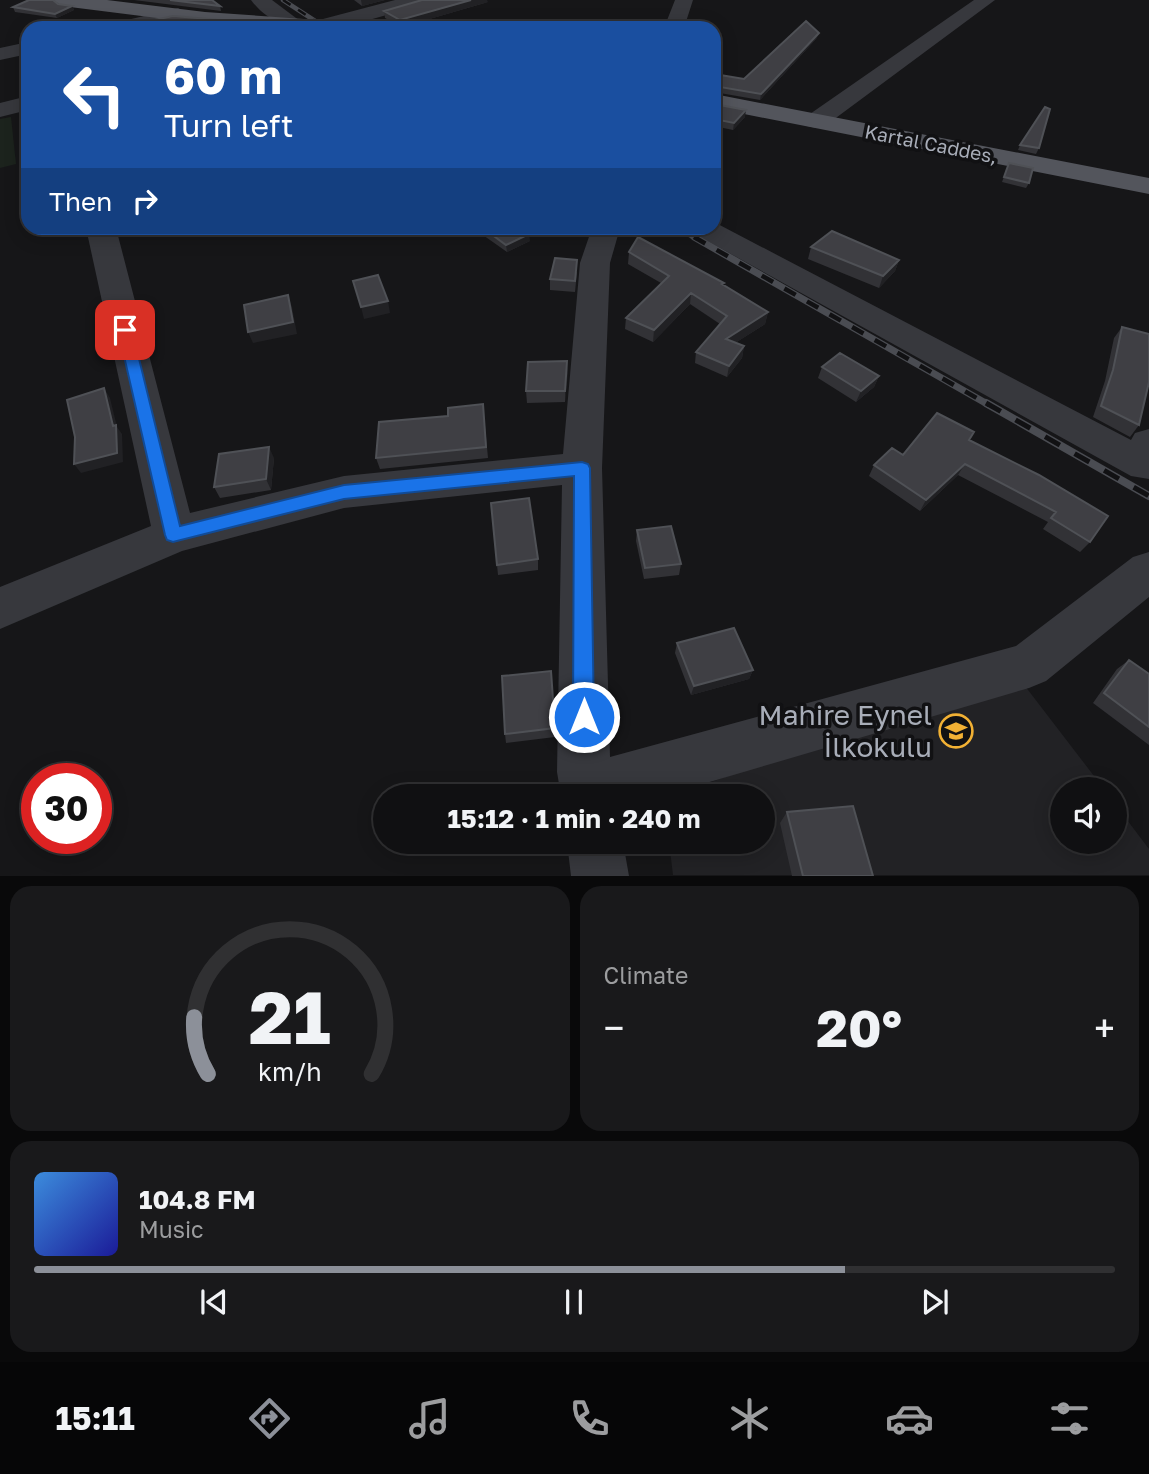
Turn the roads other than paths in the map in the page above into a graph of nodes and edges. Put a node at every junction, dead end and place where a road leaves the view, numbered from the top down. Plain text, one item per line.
1 (62, 0) edge
2 (261, 0) edge
3 (417, 0) edge
4 (684, 0) edge
5 (986, 0) edge
6 (178, 15) junction
7 (150, 21) edge
8 (289, 21) edge
9 (320, 21) edge
10 (334, 21) edge
11 (676, 21) edge
12 (21, 50) edge
13 (0, 54) edge
14 (721, 102) edge
15 (21, 105) edge
16 (0, 110) edge
17 (816, 121) junction
18 (1149, 186) edge
19 (103, 235) edge
20 (604, 235) edge
21 (718, 235) edge
22 (1149, 443) edge
23 (582, 468) junction
24 (173, 535) junction
25 (1149, 571) edge
26 (0, 608) edge
27 (586, 784) edge
28 (668, 784) edge
29 (597, 854) edge
30 (600, 876) edge

1 - 6 main road
2 - 9 street
3 - 10 street
4 - 11 street
5 - 17 street
6 - 7 street
6 - 8 main road
12 - 13 street
14 - 17 main road, Kartal Caddes,
15 - 16 street
17 - 18 main road, Kartal Caddes,
19 - 24 street
20 - 23 street
21 - 22 street
23 - 24 street
23 - 27 street
24 - 26 street
25 - 28 street
29 - 30 street

